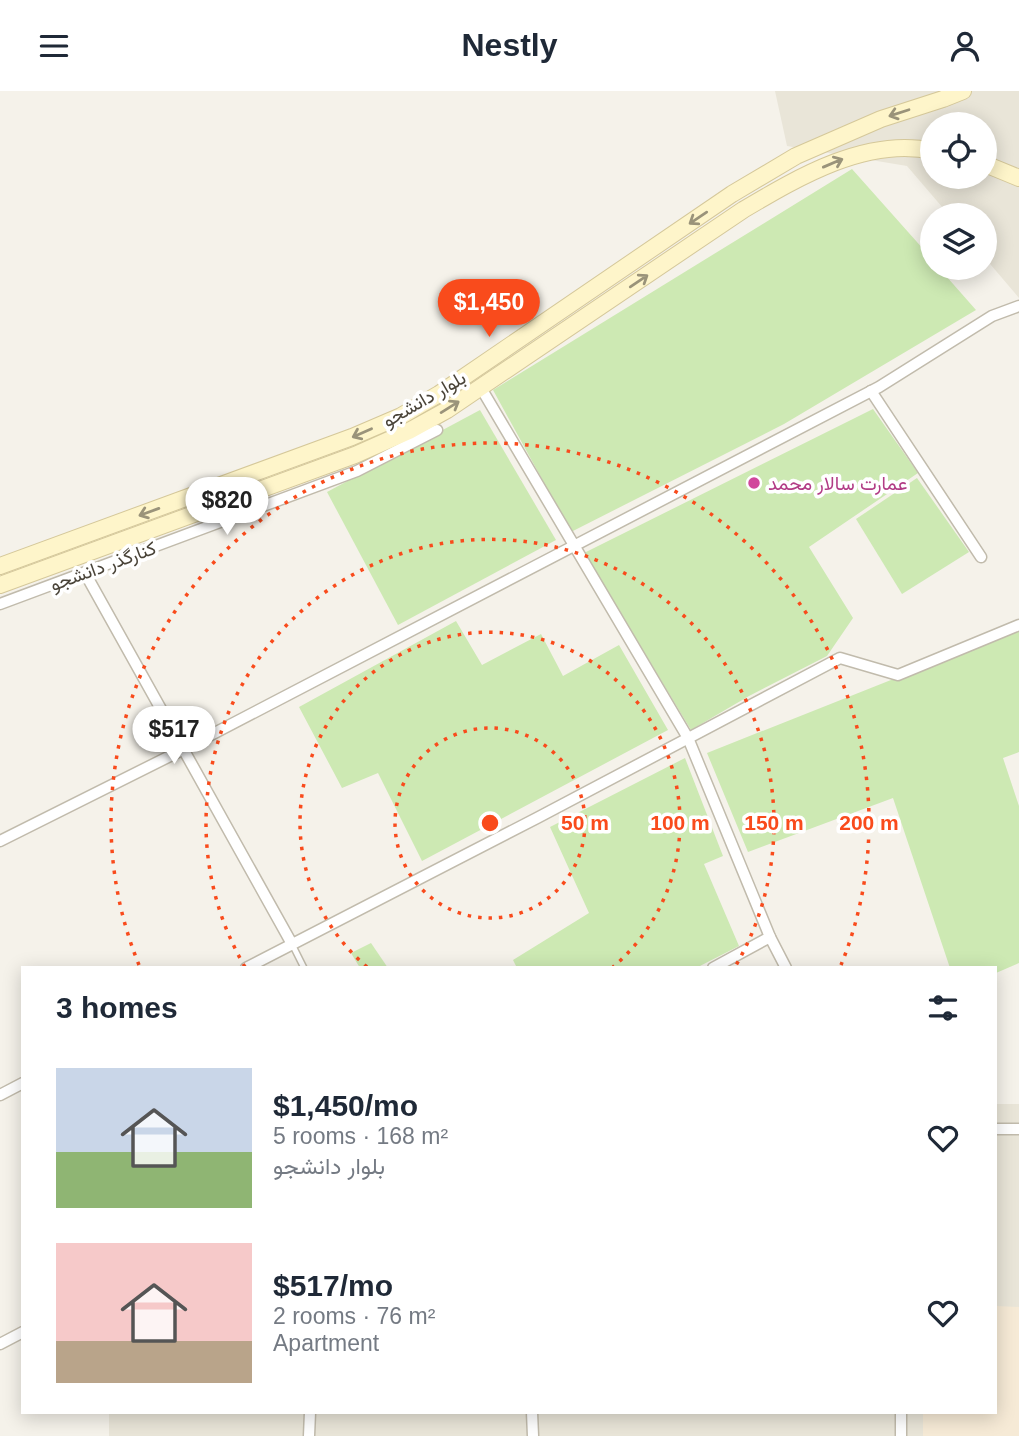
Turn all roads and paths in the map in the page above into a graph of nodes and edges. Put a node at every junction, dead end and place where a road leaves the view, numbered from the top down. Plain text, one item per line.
1 (963, 91) edge
2 (920, 149) edge
3 (997, 169) edge
4 (1019, 177) edge
5 (1019, 306) edge
6 (481, 388) junction
7 (871, 391) junction
8 (437, 431) dead end
9 (573, 545) junction
10 (981, 557) dead end
11 (0, 566) edge
12 (85, 573) junction
13 (0, 585) edge
14 (0, 604) edge
15 (1019, 625) edge
16 (688, 738) junction
17 (182, 750) junction
18 (0, 841) edge
19 (770, 937) junction
20 (292, 944) junction
21 (250, 966) edge
22 (303, 966) edge
23 (717, 966) edge
24 (785, 966) edge
25 (21, 1084) edge
26 (0, 1095) edge
27 (997, 1129) edge
28 (1019, 1129) edge
29 (21, 1333) edge
30 (0, 1344) edge
31 (310, 1414) edge
32 (532, 1414) edge
33 (901, 1414) edge
34 (309, 1436) edge
35 (533, 1436) edge
36 (901, 1436) edge

1 -> 11 main road, بلوار دانشجو
6 -> 2 main road, بلوار دانشجو
3 - 4 main road
5 - 7 street
6 - 9 street
13 -> 6 main road, بلوار دانشجو
7 - 9 street
7 - 10 street
8 - 12 street, کنارگذر دانشجو
9 - 16 street
9 - 17 street
12 - 14 street, کنارگذر دانشجو
12 - 17 street
15 - 16 street
16 - 19 street
16 - 20 street
17 - 18 street
17 - 20 street
19 - 23 street
19 - 24 street
20 - 21 street
20 - 22 lane
25 - 26 street
27 - 28 street
29 - 30 street
31 - 34 street
32 - 35 street
33 - 36 street

